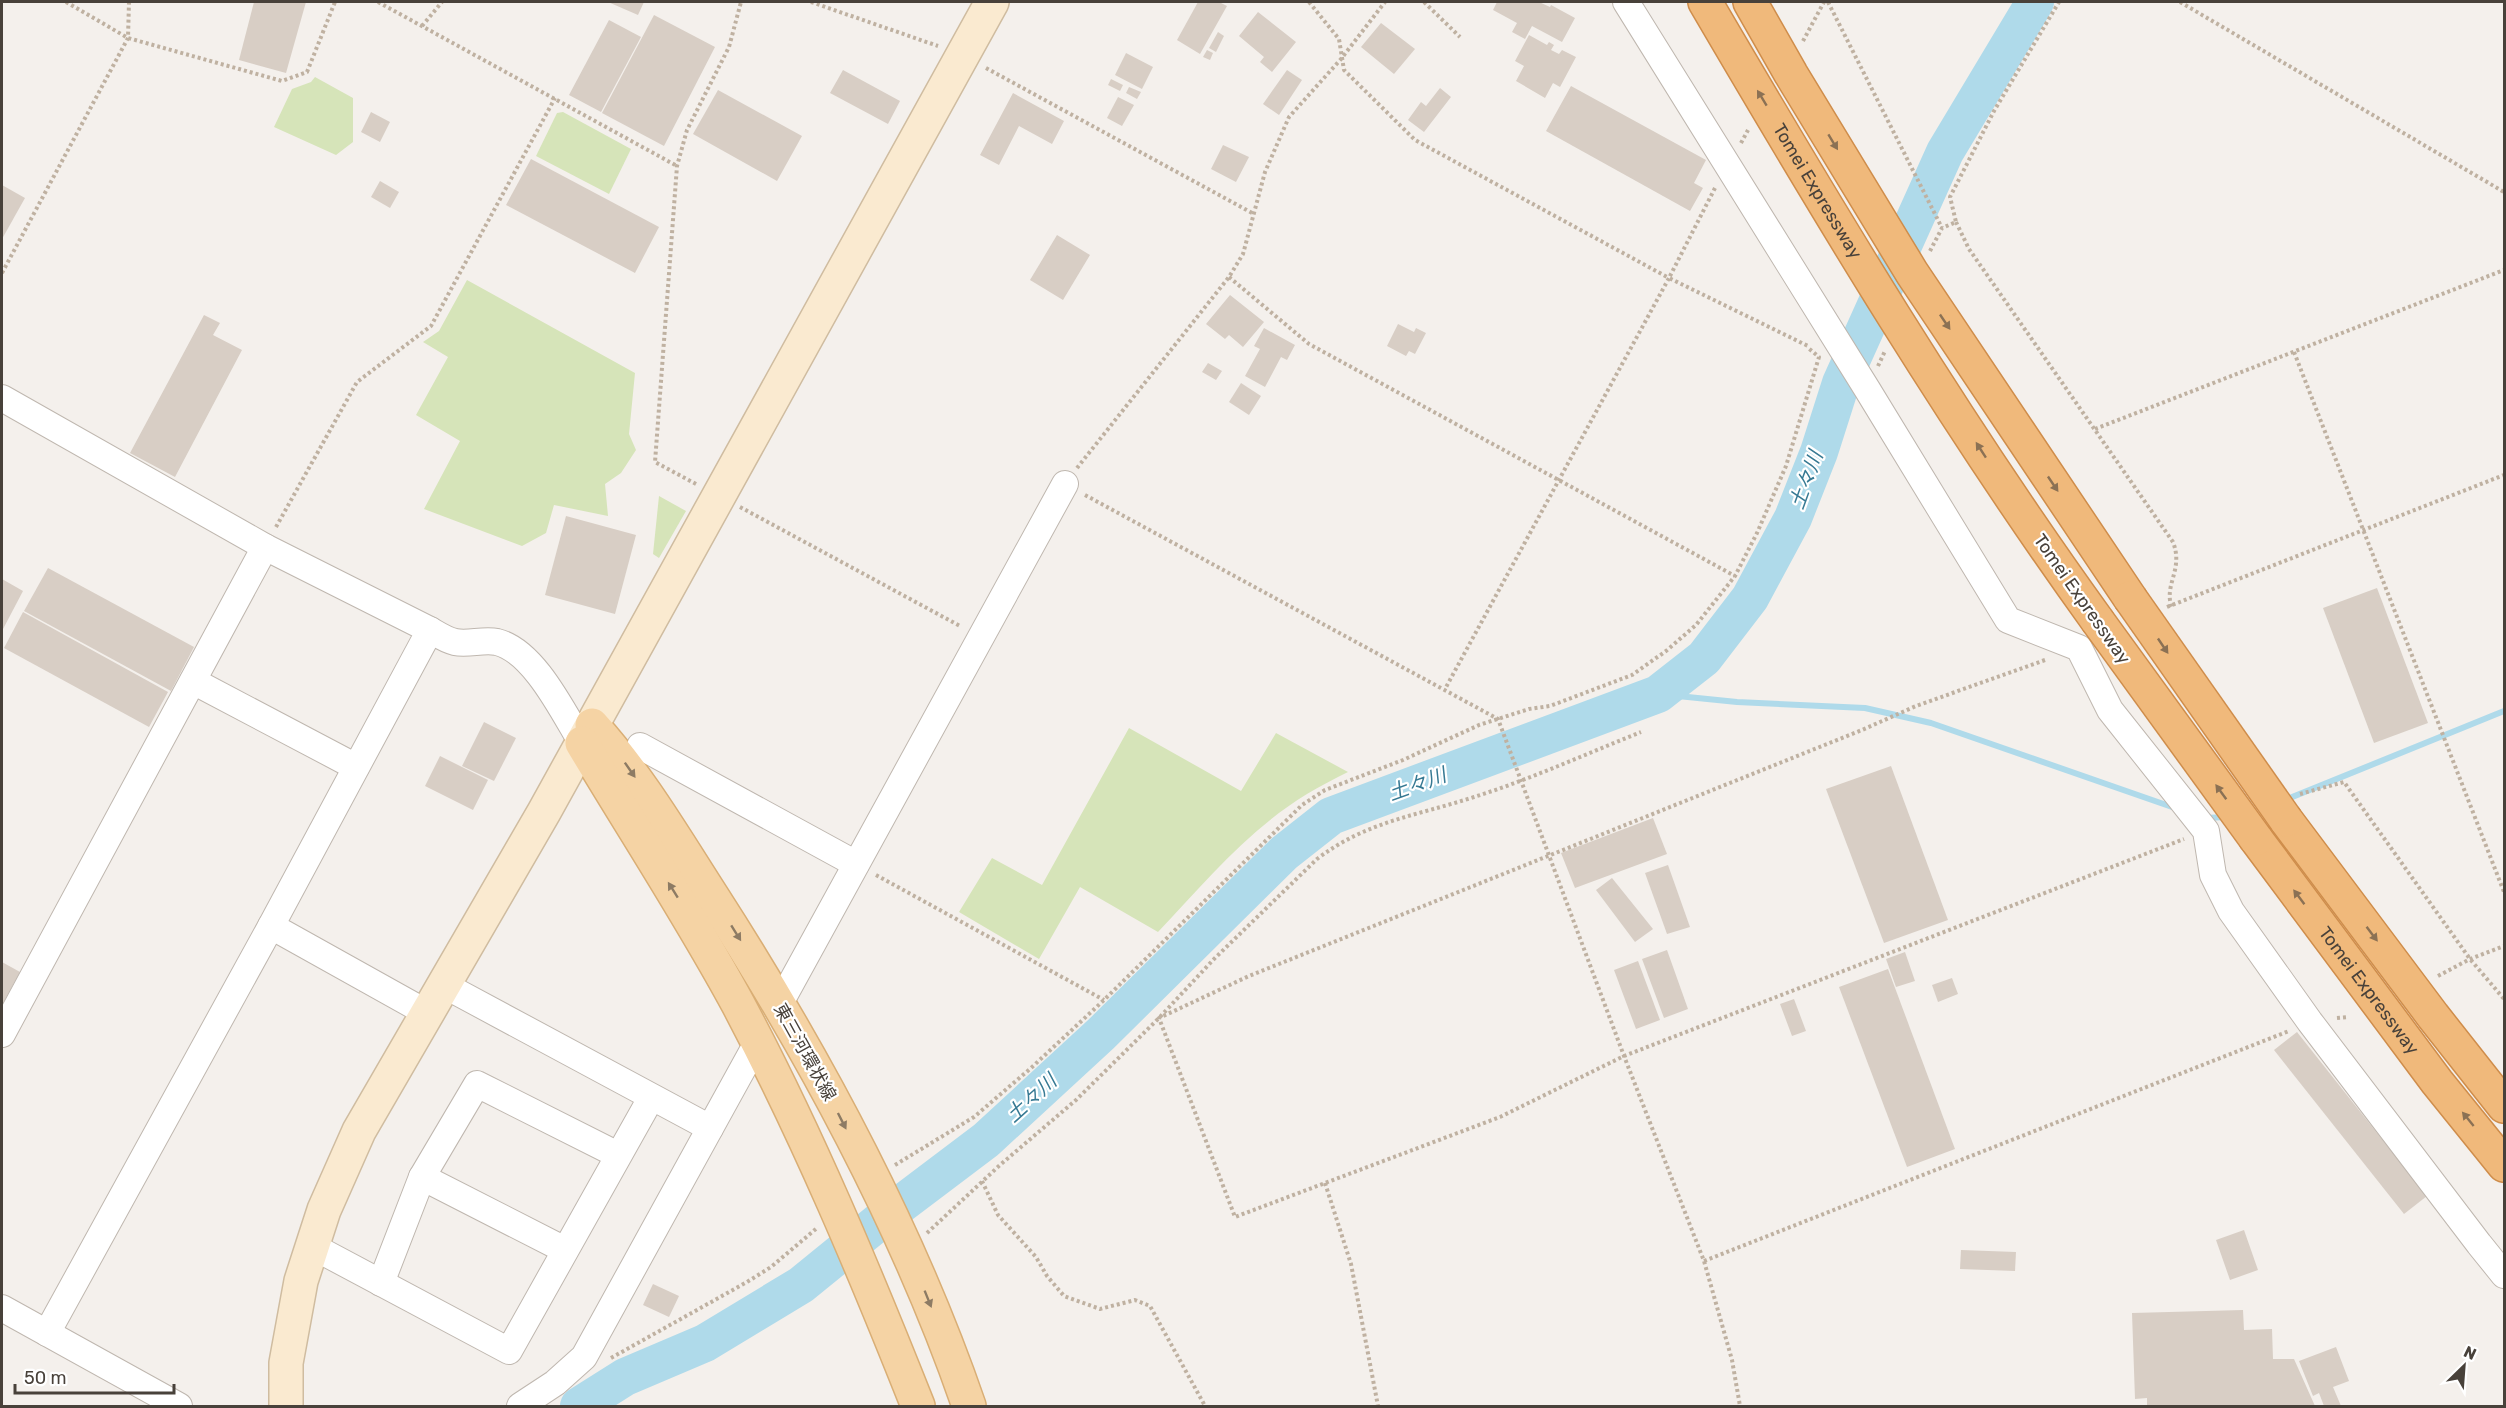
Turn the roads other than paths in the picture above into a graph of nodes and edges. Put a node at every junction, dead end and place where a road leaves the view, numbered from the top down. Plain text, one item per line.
1 (992, 2) edge
2 (1626, 2) edge
3 (1705, 2) edge
4 (1750, 2) edge
5 (2, 398) edge
6 (1065, 484) road end
7 (265, 547) junction
8 (430, 630) junction
9 (193, 681) junction
10 (587, 734) junction
11 (640, 746) dead end
12 (356, 767) junction
13 (856, 864) junction
14 (271, 926) junction
15 (444, 985) junction
16 (779, 1005) junction
17 (427, 1013) junction
18 (2, 1034) edge
19 (757, 1043) junction
20 (651, 1098) junction
21 (2505, 1106) edge
22 (710, 1128) junction
23 (618, 1155) junction
24 (2505, 1165) edge
25 (422, 1177) junction
26 (312, 1246) junction
27 (565, 1250) junction
28 (2505, 1275) edge
29 (381, 1283) junction
30 (2, 1308) edge
31 (47, 1333) junction
32 (179, 1407) edge
33 (286, 1407) edge
34 (520, 1407) edge
35 (918, 1407) edge
36 (969, 1407) edge

1 - 10 street
2 - 28 street
24 -> 3 highway, Tomei Expressway, bridge
4 -> 21 highway, Tomei Expressway, bridge
5 - 7 street
6 - 13 street
7 - 8 street
7 - 9 street
8 - 10 street
8 - 12 street
9 - 12 street
9 - 18 street
10 - 15 street
10 -> 16 main road, 東三河環状線
19 -> 10 main road, 東三河環状線
11 - 13 street
12 - 14 street
13 - 16 street
14 - 17 street
14 - 31 street
15 - 17 street
15 - 20 street
16 -> 36 main road, 東三河環状線
17 - 26 street
19 - 22 street
19 - 35 main road, 東三河環状線
20 - 22 street
20 - 23 street
22 - 34 street
23 - 25 street
23 - 27 street
25 - 27 street
25 - 29 street
26 - 29 street
26 - 33 street
27 - 29 street
30 - 31 street
31 - 32 street

